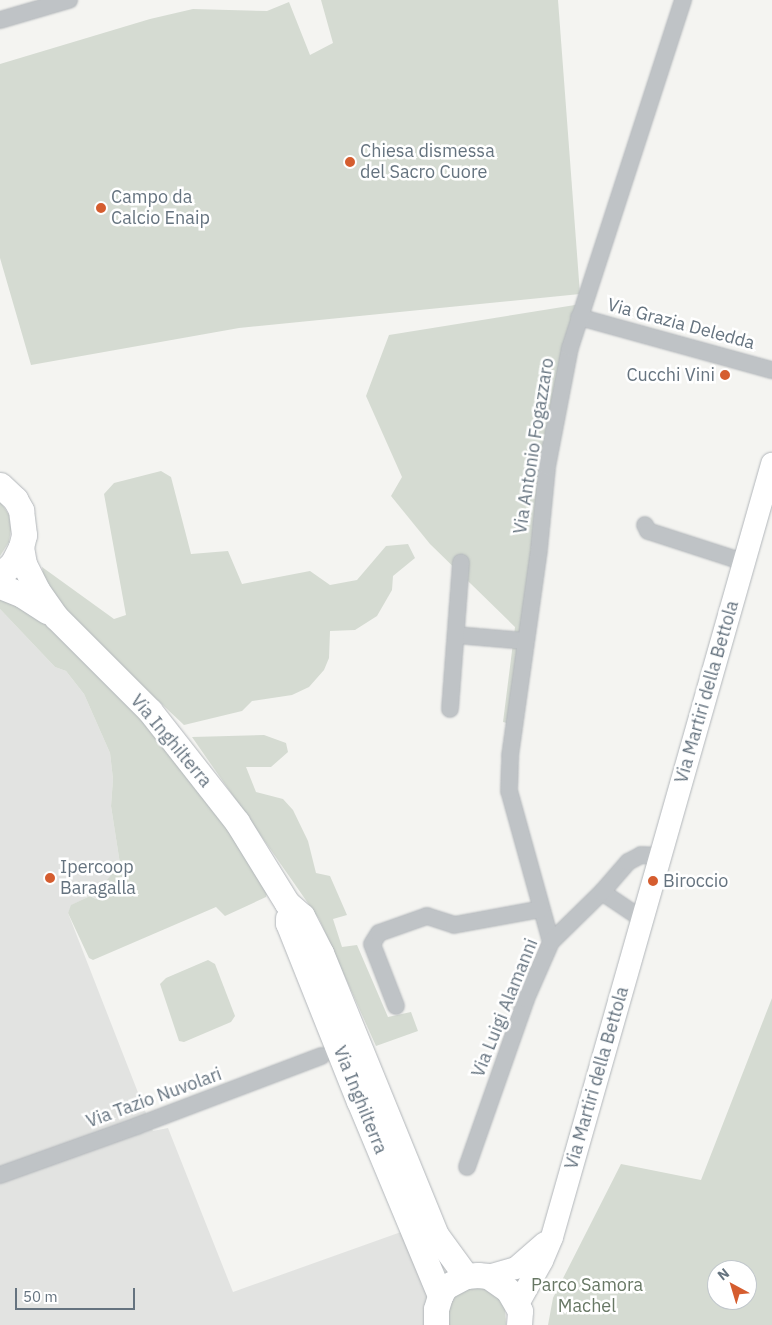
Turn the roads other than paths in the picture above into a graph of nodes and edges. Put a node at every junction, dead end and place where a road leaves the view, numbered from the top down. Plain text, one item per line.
1 (69, 0) edge
2 (683, 0) edge
3 (0, 20) edge
4 (579, 317) junction
5 (772, 370) edge
6 (772, 464) edge
7 (0, 485) edge
8 (645, 525) dead end
9 (21, 548) junction
10 (461, 562) dead end
11 (744, 562) junction
12 (0, 575) edge
13 (0, 586) edge
14 (56, 617) junction
15 (456, 635) junction
16 (526, 641) junction
17 (450, 709) dead end
18 (660, 856) junction
19 (602, 892) junction
20 (287, 903) junction
21 (541, 909) junction
22 (642, 919) junction
23 (551, 942) junction
24 (396, 1006) dead end
25 (321, 1056) dead end
26 (467, 1167) dead end
27 (0, 1175) edge
28 (552, 1237) junction
29 (477, 1276) junction
30 (440, 1296) junction
31 (520, 1318) edge
32 (436, 1325) edge

1 - 3 street
2 - 4 street, Via Antonio Fogazzaro
4 - 5 street, Via Grazia Deledda
4 - 16 street, Via Antonio Fogazzaro
6 - 11 main road, Via Martiri della Bettola
7 - 9 main road, Via Inghilterra
8 - 11 street
9 - 12 main road
9 - 14 main road, Via Inghilterra
10 - 15 street
11 - 18 main road, Via Martiri della Bettola
13 - 14 main road, Via Inghilterra
14 - 20 main road, Via Inghilterra
15 - 16 street
15 - 17 street
16 - 21 street, Via Antonio Fogazzaro
18 - 19 street, Via Luigi Alamanni
18 - 22 main road, Via Martiri della Bettola
19 - 22 street
19 - 23 street, Via Luigi Alamanni
20 - 29 main road, Via Inghilterra
20 - 30 main road, Via Inghilterra
21 - 23 street, Via Antonio Fogazzaro
21 - 24 street
22 - 28 main road, Via Martiri della Bettola
23 - 26 street, Via Luigi Alamanni
25 - 27 street, Via Tazio Nuvolari
28 - 29 main road
28 - 31 main road, Via Martiri della Bettola
29 - 30 main road
29 - 31 main road, Via Martiri della Bettola
30 - 32 main road

